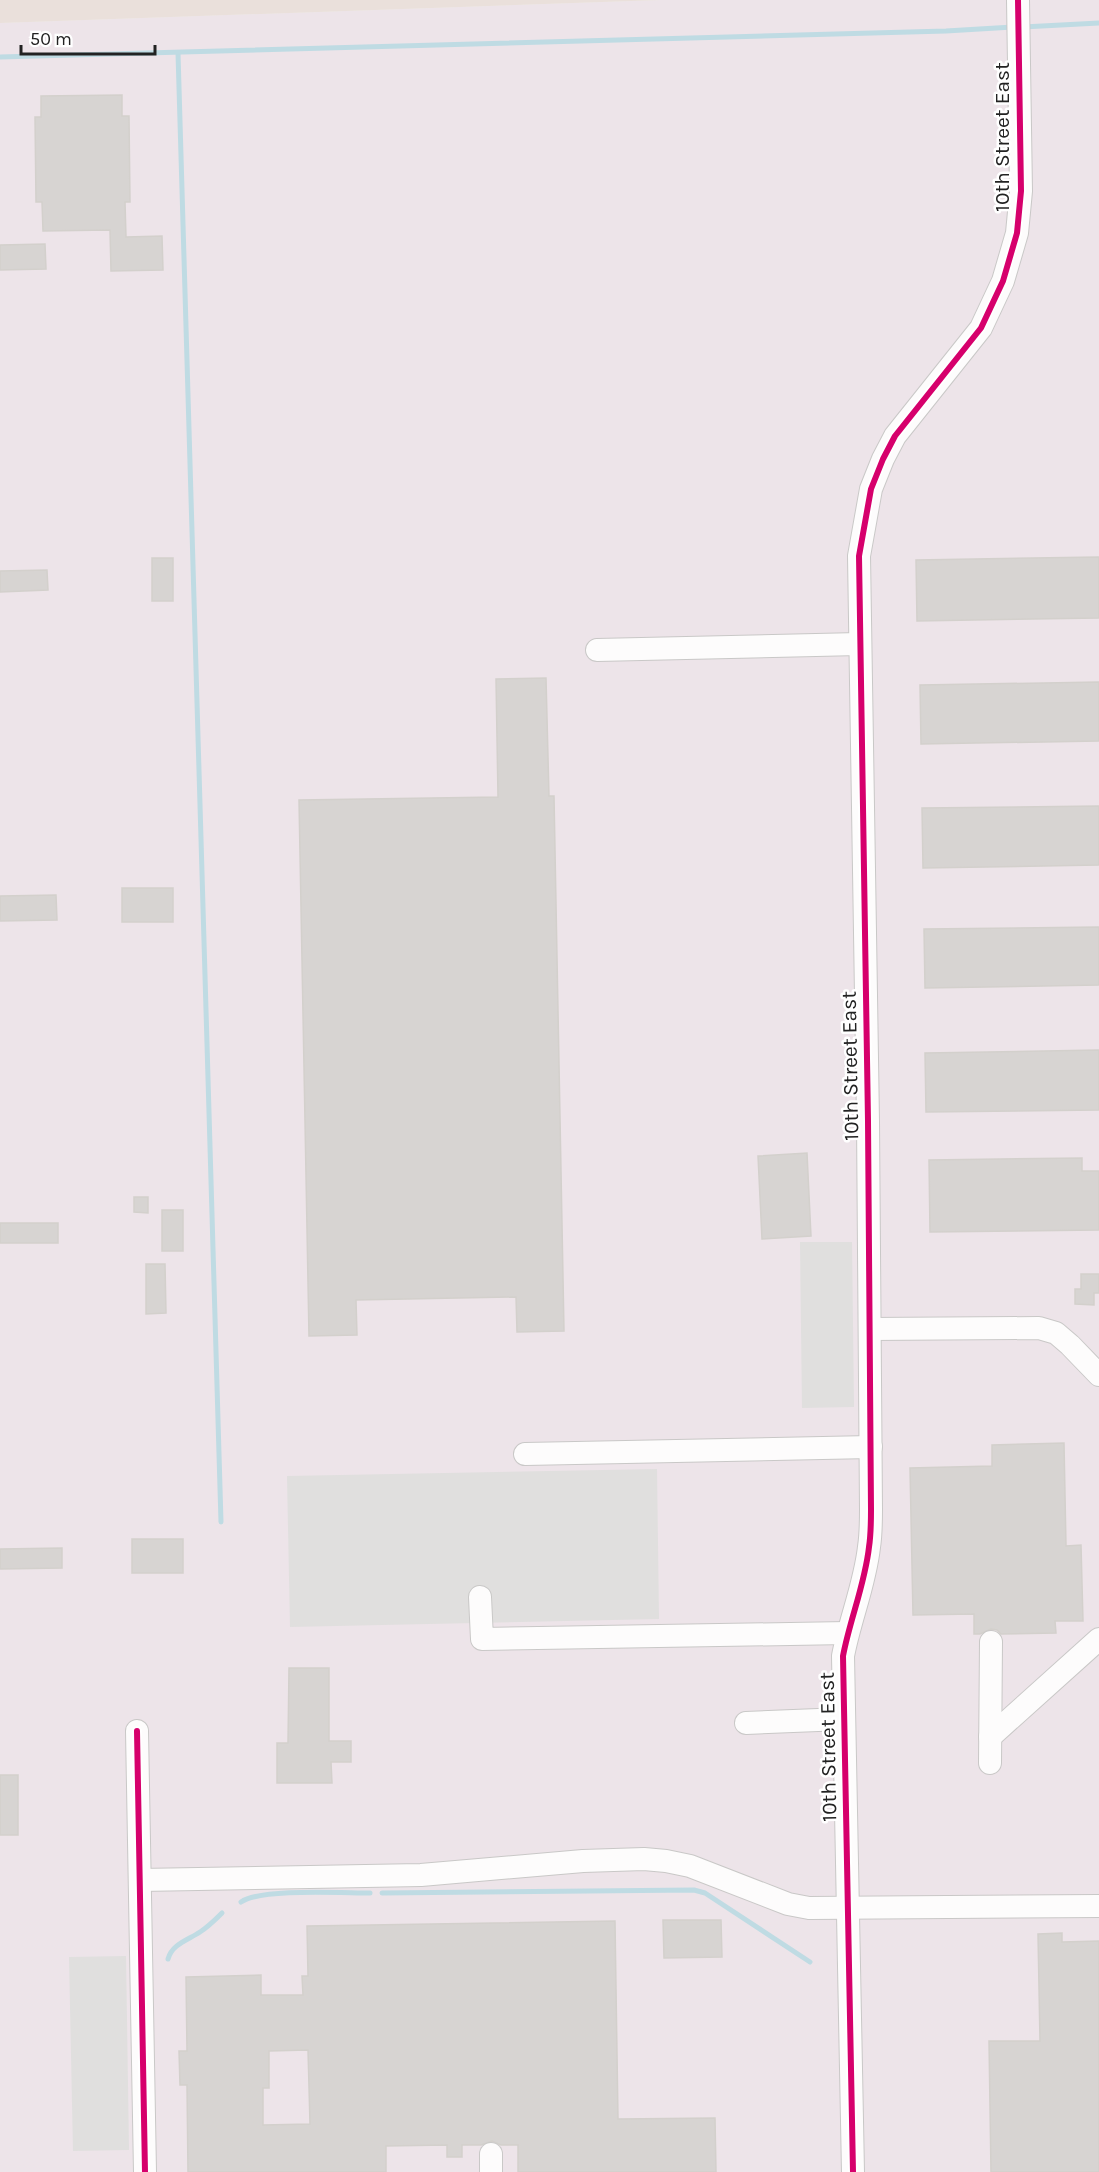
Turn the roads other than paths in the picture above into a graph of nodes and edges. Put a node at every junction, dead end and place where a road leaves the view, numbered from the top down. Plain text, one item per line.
1 (1018, 0) edge
2 (859, 644) junction
3 (597, 650) dead end
4 (870, 1329) junction
5 (1099, 1376) edge
6 (871, 1447) junction
7 (525, 1454) dead end
8 (480, 1597) dead end
9 (847, 1633) junction
10 (1099, 1639) edge
11 (991, 1642) dead end
12 (843, 1719) junction
13 (746, 1723) dead end
14 (137, 1731) dead end
15 (990, 1737) junction
16 (990, 1763) dead end
17 (140, 1880) junction
18 (1099, 1906) edge
19 (847, 1907) junction
20 (145, 2172) edge
21 (853, 2172) edge

1 - 2 street, 10th Street East
2 - 3 street
2 - 4 street, 10th Street East
4 - 5 street
4 - 6 street, 10th Street East
6 - 7 street
6 - 9 street, 10th Street East
8 - 9 street
9 - 12 street, 10th Street East
10 - 15 street
11 - 15 street
12 - 13 street
12 - 19 street, 10th Street East
14 - 17 street
15 - 16 street
17 - 19 street
17 - 20 street
18 - 19 street
19 - 21 street, 10th Street East

